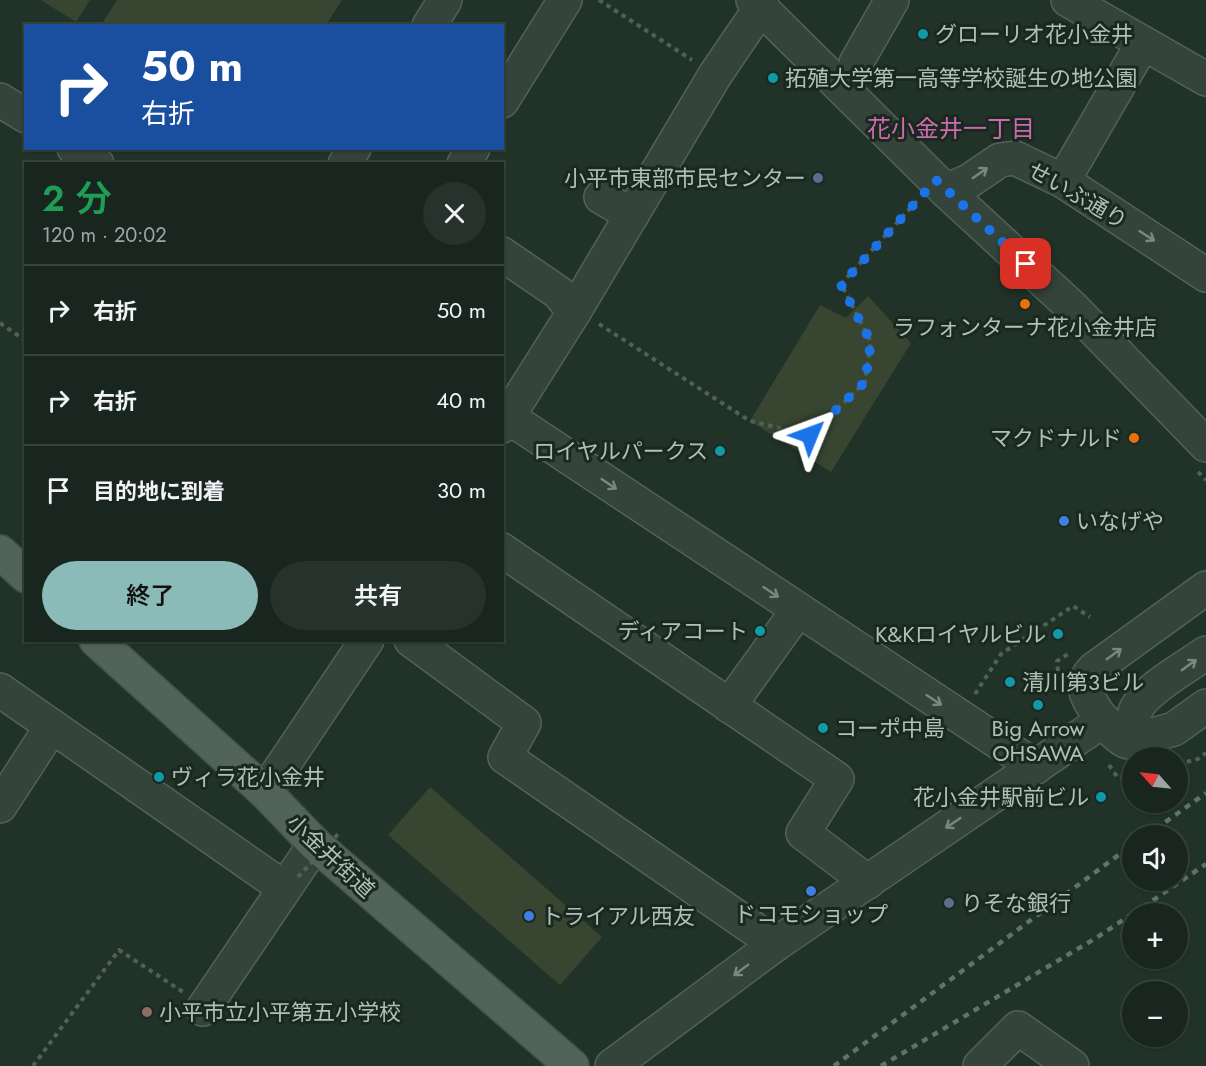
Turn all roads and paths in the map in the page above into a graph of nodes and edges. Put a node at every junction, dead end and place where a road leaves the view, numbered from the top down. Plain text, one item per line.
1 (445, 0) edge
2 (564, 0) edge
3 (599, 0) edge
4 (892, 0) edge
5 (1068, 0) edge
6 (757, 3) edge
7 (430, 24) edge
8 (1143, 43) junction
9 (856, 63) dead end
10 (716, 75) junction
11 (1206, 79) edge
12 (504, 98) edge
13 (0, 100) edge
14 (24, 115) edge
15 (77, 150) edge
16 (94, 162) edge
17 (1063, 181) junction
18 (941, 186) junction
19 (601, 197) dead end
20 (632, 215) junction
21 (504, 256) edge
22 (1206, 275) edge
23 (575, 311) junction
24 (0, 323) edge
25 (24, 340) edge
26 (505, 421) edge
27 (1198, 454) edge
28 (1206, 480) edge
29 (504, 551) edge
30 (0, 552) edge
31 (24, 574) edge
32 (1198, 600) edge
33 (798, 610) junction
34 (1090, 617) dead end
35 (98, 642) edge
36 (365, 642) edge
37 (414, 642) edge
38 (1206, 653) edge
39 (0, 690) edge
40 (729, 706) junction
41 (1206, 706) edge
42 (961, 717) junction
43 (1104, 720) junction
44 (52, 726) junction
45 (1138, 740) junction
46 (1206, 753) edge
47 (1188, 762) edge
48 (1036, 766) junction
49 (265, 792) junction
50 (0, 806) edge
51 (327, 838) junction
52 (291, 882) junction
53 (868, 882) junction
54 (776, 944) junction
55 (196, 1002) joint
56 (33, 1066) edge
57 (572, 1066) edge
58 (612, 1066) edge
59 (980, 1066) edge
60 (1072, 1066) edge

1 - 7 street
2 - 12 street
3 - 10 path
4 - 9 street
5 - 8 street
6 - 10 street
6 - 18 street
8 - 11 street
8 - 17 street
10 - 20 street
13 - 14 street
15 - 16 street
18 -> 17 street, せいぶ通り
17 -> 22 street, せいぶ通り
18 - 23 path
18 - 27 street
19 - 20 street
20 - 23 street
21 - 23 street
23 - 26 street
24 - 25 path
26 -> 33 street
27 - 28 path
29 - 40 street
30 - 31 main road
43 -> 32 street
33 - 40 street
33 -> 42 street
34 - 42 path
35 - 49 main road, 小金井街道
36 - 49 street
37 - 54 street
45 -> 38 street
39 - 44 street
40 - 53 street
41 - 45 street
42 - 48 street
43 - 45 street
43 - 48 street
44 - 50 street
44 - 52 street
46 - 47 path
48 -> 53 street
49 - 51 main road, 小金井街道
51 - 52 street
51 - 52 path, bridge
51 - 57 main road, 小金井街道
52 - 55 street
53 - 54 street
54 -> 58 street
55 - 56 path
59 - 60 street

